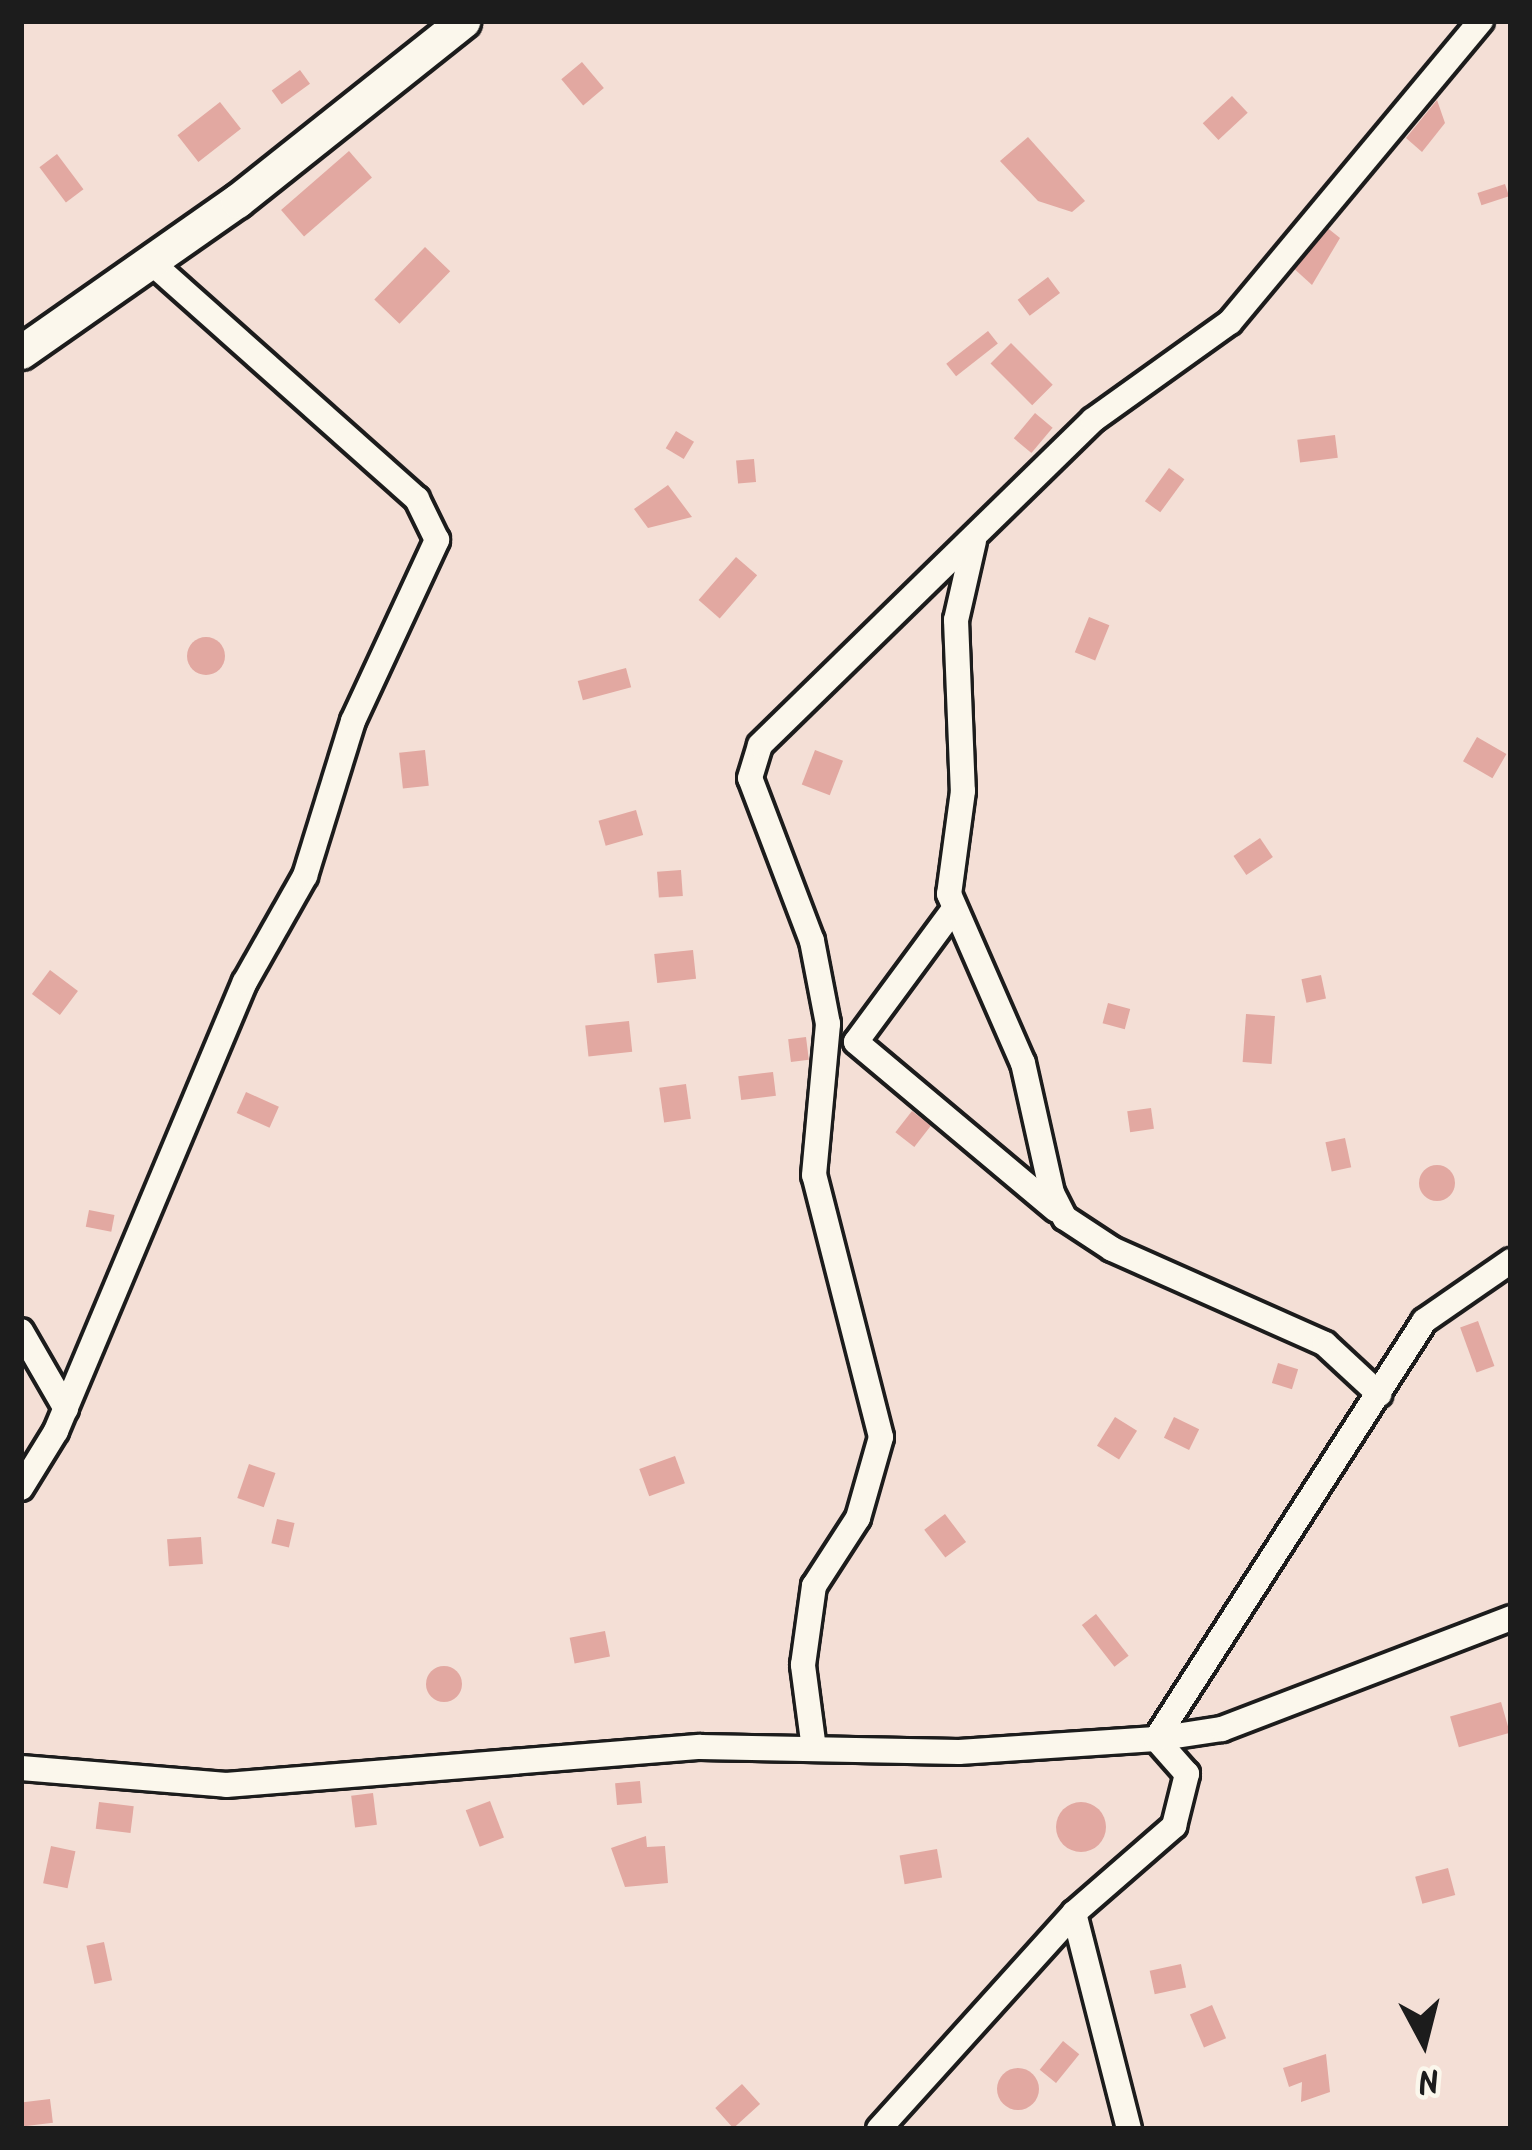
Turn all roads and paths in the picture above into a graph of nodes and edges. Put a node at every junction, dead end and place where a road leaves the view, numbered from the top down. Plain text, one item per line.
1 (463, 21) edge
2 (1481, 21) edge
3 (153, 264) junction
4 (21, 352) edge
5 (974, 538) junction
6 (951, 913) junction
7 (856, 1042) junction
8 (828, 1071) junction
9 (1065, 1218) junction
10 (1511, 1261) edge
11 (21, 1330) edge
12 (1379, 1394) junction
13 (66, 1409) junction
14 (21, 1489) edge
15 (1511, 1618) edge
16 (1156, 1739) junction
17 (814, 1749) junction
18 (21, 1768) edge
19 (1073, 1913) junction
20 (879, 2129) edge
21 (1130, 2129) edge

1 - 3 street
2 - 5 street
3 - 4 street
3 - 13 street
5 - 6 street
5 - 8 street
6 - 7 street
6 - 9 street
7 - 8 street
7 - 9 street
8 - 17 street
9 - 12 street
10 - 12 street
11 - 13 street
12 - 16 street
13 - 14 street
15 - 16 street
16 - 17 street
16 - 19 street
17 - 18 street
19 - 20 street
19 - 21 street

